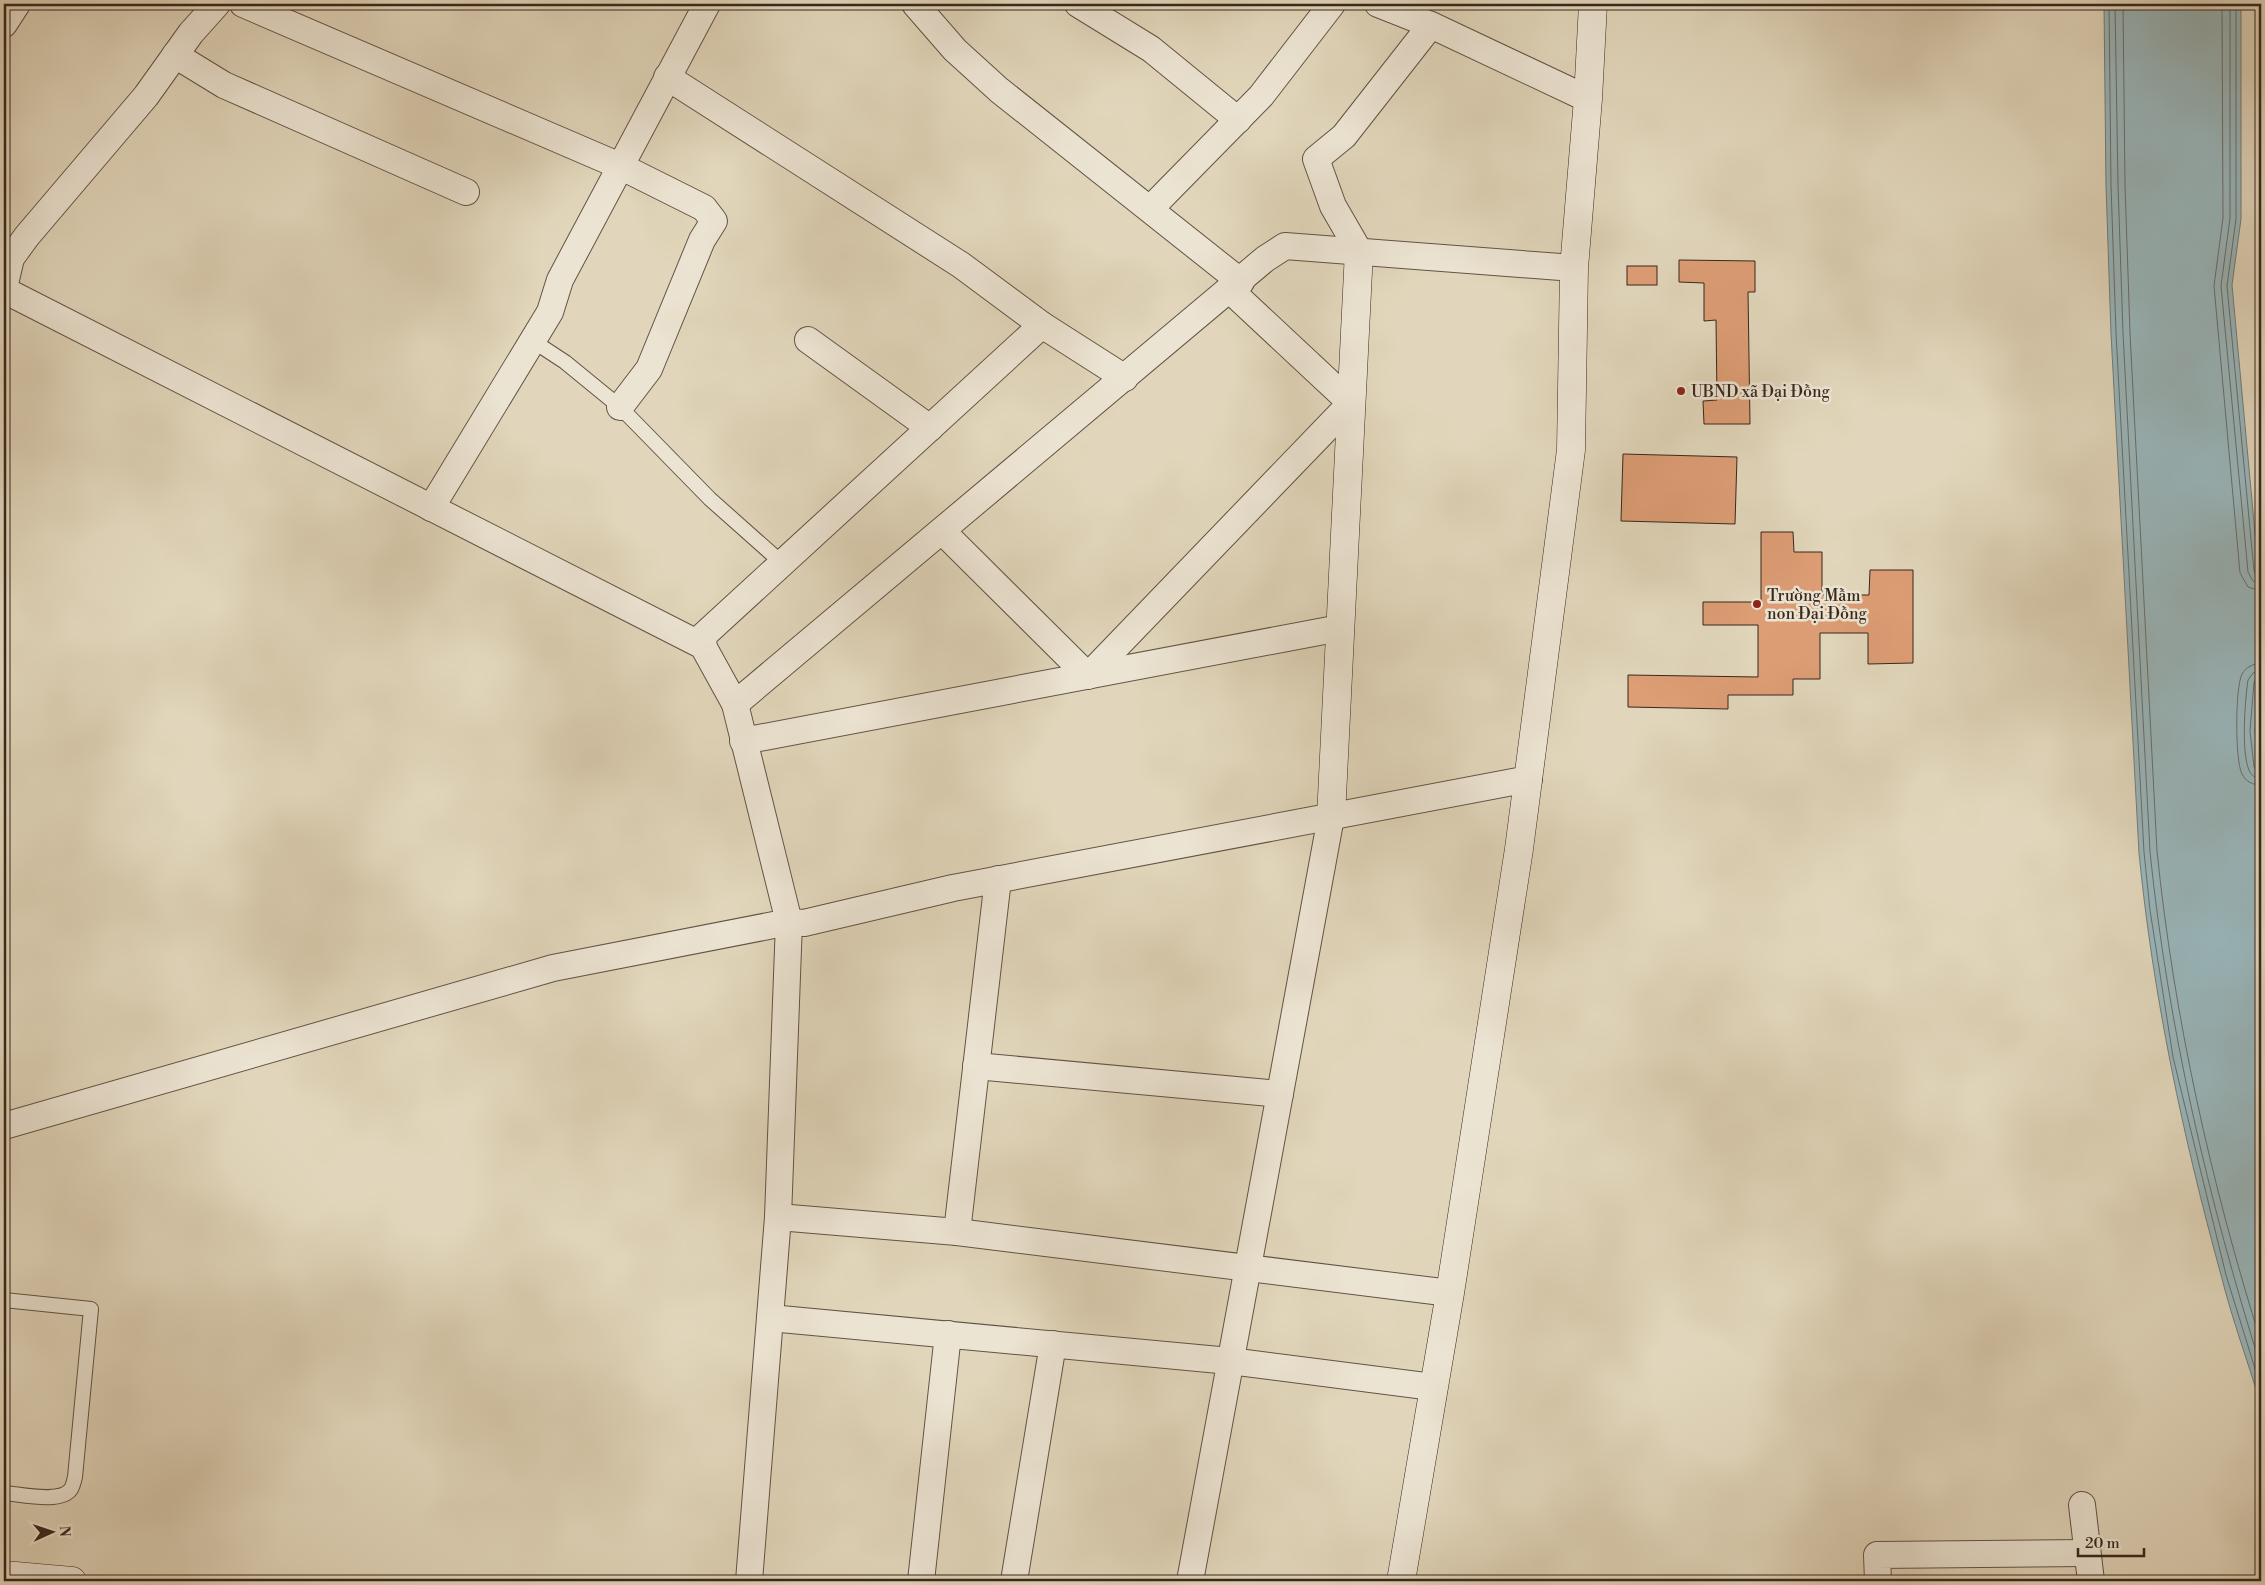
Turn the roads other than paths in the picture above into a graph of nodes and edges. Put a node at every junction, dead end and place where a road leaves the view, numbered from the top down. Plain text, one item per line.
1 (17, 4) edge
2 (217, 4) edge
3 (243, 4) edge
4 (707, 4) edge
5 (915, 4) edge
6 (1078, 4) edge
7 (1332, 4) edge
8 (1378, 4) edge
9 (1593, 4) edge
10 (4, 24) edge
11 (1431, 25) junction
12 (175, 55) junction
13 (667, 77) junction
14 (1588, 99) junction
15 (1238, 120) junction
16 (620, 166) junction
17 (466, 192) dead end
18 (1150, 209) junction
19 (1359, 250) junction
20 (1574, 268) junction
21 (1236, 286) junction
22 (4, 289) edge
23 (1042, 326) junction
24 (808, 340) dead end
25 (533, 341) junction
26 (1125, 378) junction
27 (1351, 403) junction
28 (620, 406) junction
29 (930, 428) junction
30 (432, 508) junction
31 (942, 531) junction
32 (782, 563) junction
33 (1340, 628) junction
34 (703, 646) junction
35 (1088, 676) junction
36 (735, 704) junction
37 (743, 740) junction
38 (1529, 779) junction
39 (1331, 817) junction
40 (998, 879) junction
41 (790, 922) junction
42 (976, 1066) junction
43 (1280, 1094) junction
44 (8, 1120) edge
45 (778, 1217) junction
46 (957, 1232) junction
47 (1249, 1268) junction
48 (1450, 1293) junction
49 (4, 1300) edge
50 (770, 1318) junction
51 (948, 1334) junction
52 (1053, 1344) junction
53 (1230, 1361) junction
54 (1433, 1387) junction
55 (4, 1493) edge
56 (2082, 1505) dead end
57 (2087, 1553) junction
58 (4, 1575) edge
59 (72, 1581) edge
60 (749, 1581) edge
61 (922, 1581) edge
62 (1014, 1581) edge
63 (1190, 1581) edge
64 (1401, 1581) edge
65 (1878, 1581) edge
66 (2091, 1581) edge

1 - 10 street
2 - 12 street
3 - 16 street
4 - 13 street
5 - 18 street
6 - 15 street
7 - 15 street
8 - 11 street
9 - 14 main road
11 - 14 street
11 - 19 street
12 - 17 street
12 - 22 street
13 - 16 street
13 - 23 street
14 - 20 main road
15 - 18 street
16 - 25 street
16 - 28 street
18 - 21 street
19 - 20 street
19 - 21 street
19 - 27 main road
20 - 38 main road
21 - 26 street
21 - 27 street
22 - 30 street
23 - 26 street
23 - 29 street
24 - 29 street
25 - 28 lane
25 - 30 street
26 - 31 street
27 - 33 main road
27 - 35 street
28 - 32 lane
29 - 32 street
30 - 34 street
31 - 35 street
31 - 36 street
32 - 34 street
33 - 35 street
33 - 39 main road
34 - 36 street
35 - 37 street
36 - 37 street
37 - 41 street
38 - 39 street
38 - 48 main road
39 - 40 street
39 - 43 street
40 - 41 street
40 - 42 street
41 - 44 street
41 - 45 street
42 - 43 street
42 - 46 street
43 - 47 street
45 - 46 street
45 - 50 street
46 - 47 street
47 - 48 street
47 - 53 street
48 - 54 main road
49 - 55 lane
50 - 51 street
50 - 60 street
51 - 52 street
51 - 61 street
52 - 53 street
52 - 62 street
53 - 54 street
53 - 63 street
54 - 64 main road
56 - 57 street
57 - 65 street
57 - 66 street
58 - 59 main road

